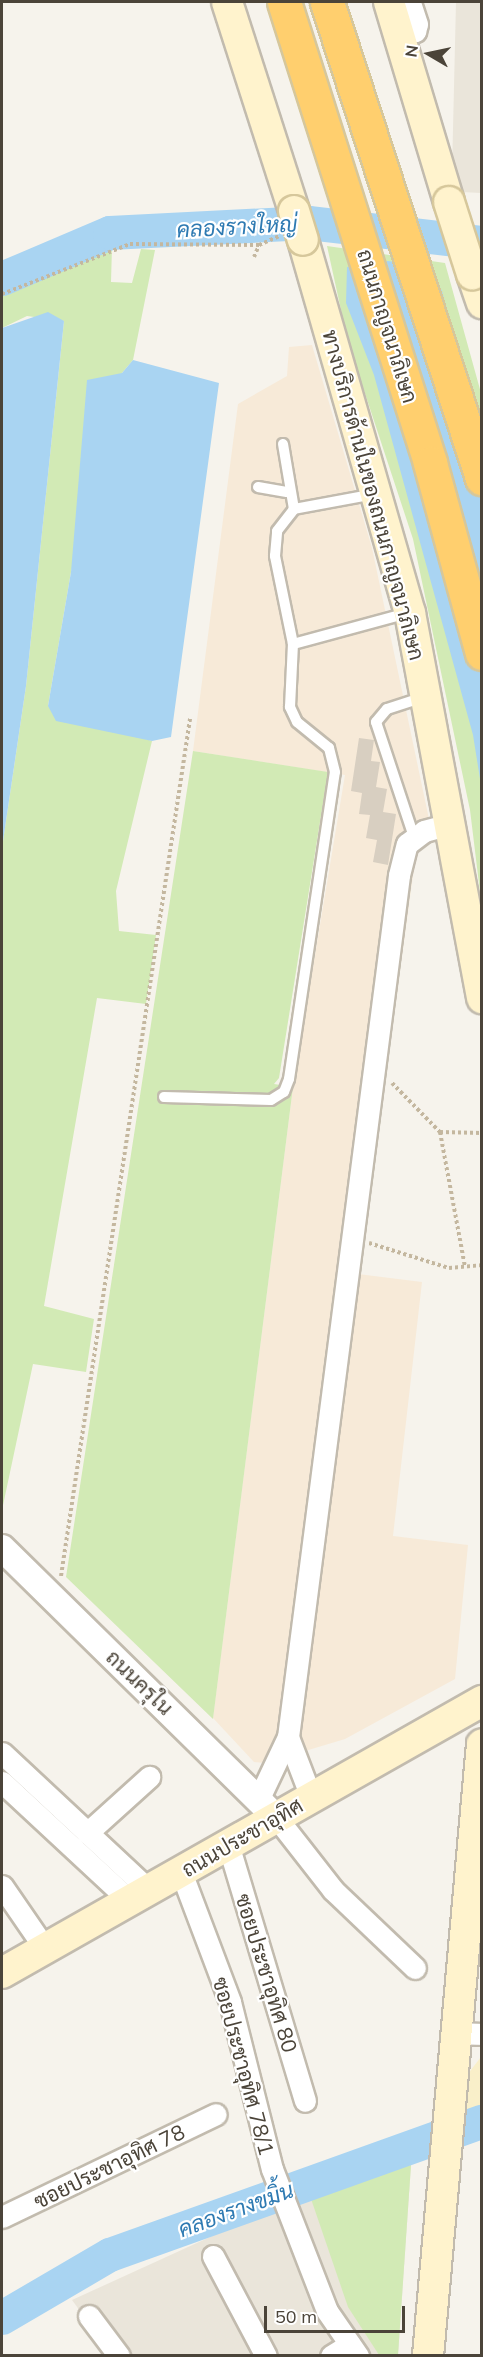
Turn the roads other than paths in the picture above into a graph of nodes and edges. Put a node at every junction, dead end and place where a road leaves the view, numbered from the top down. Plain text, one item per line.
1 (227, 2) edge
2 (284, 2) edge
3 (327, 2) edge
4 (389, 2) edge
5 (410, 2) edge
6 (399, 36) junction
7 (482, 303) edge
8 (283, 444) dead end
9 (482, 478) edge
10 (258, 488) dead end
11 (287, 492) junction
12 (378, 493) junction
13 (294, 509) junction
14 (410, 612) junction
15 (293, 644) junction
16 (482, 654) edge
17 (427, 695) junction
18 (453, 823) junction
19 (414, 837) junction
20 (482, 998) edge
21 (164, 1096) dead end
22 (2, 1548) edge
23 (482, 1701) edge
24 (288, 1737) junction
25 (482, 1744) edge
26 (2, 1753) edge
27 (149, 1777) dead end
28 (2, 1782) edge
29 (311, 1797) junction
30 (268, 1807) junction
31 (87, 1833) junction
32 (228, 1844) junction
33 (181, 1872) junction
34 (2, 1886) edge
35 (139, 1895) junction
36 (44, 1947) junction
37 (415, 1968) dead end
38 (2, 1973) edge
39 (468, 2034) edge
40 (305, 2101) dead end
41 (216, 2114) dead end
42 (2, 2217) edge
43 (213, 2256) dead end
44 (89, 2316) dead end
45 (354, 2350) edge
46 (119, 2355) edge
47 (266, 2355) edge
48 (331, 2355) edge
49 (428, 2355) edge

1 - 12 main road, ทางบริการด้านในของถนนกาญจนาภิเษก
2 - 16 highway, ถนนกาญจนาภิเษก, bridge
3 - 9 highway, ถนนกาญจนาภิเษก, bridge
4 - 6 main road
5 - 6 street
6 - 7 main road, bridge
8 - 11 lane
10 - 11 lane
11 - 13 lane
12 - 13 lane
12 - 14 main road, ทางบริการด้านในของถนนกาญจนาภิเษก
13 - 15 lane
14 - 15 lane
14 - 17 main road, ทางบริการด้านในของถนนกาญจนาภิเษก
15 - 21 lane
17 - 18 main road, ทางบริการด้านในของถนนกาญจนาภิเษก
17 - 19 lane
18 - 19 street
18 - 20 main road, ทางบริการด้านในของถนนกาญจนาภิเษก
19 - 24 street
22 - 30 street, ถนนครุใน
23 - 29 main road, ถนนประชาอุทิศ
24 - 29 street
24 - 30 street
25 - 39 main road
26 - 31 street
27 - 31 street
28 - 35 street
29 - 30 main road, ถนนประชาอุทิศ
30 - 32 main road, ถนนประชาอุทิศ
30 - 37 street
31 - 35 street
32 - 33 main road, ถนนประชาอุทิศ
32 - 40 street, ซอยประชาอุทิศ 80
33 - 35 main road, ถนนประชาอุทิศ
33 - 45 street, ซอยประชาอุทิศ 78/1
34 - 36 street
35 - 36 main road, ถนนประชาอุทิศ
36 - 38 main road, ถนนประชาอุทิศ
39 - 49 main road
41 - 42 street, ซอยประชาอุทิศ 78
43 - 47 street
44 - 46 street
45 - 48 street

